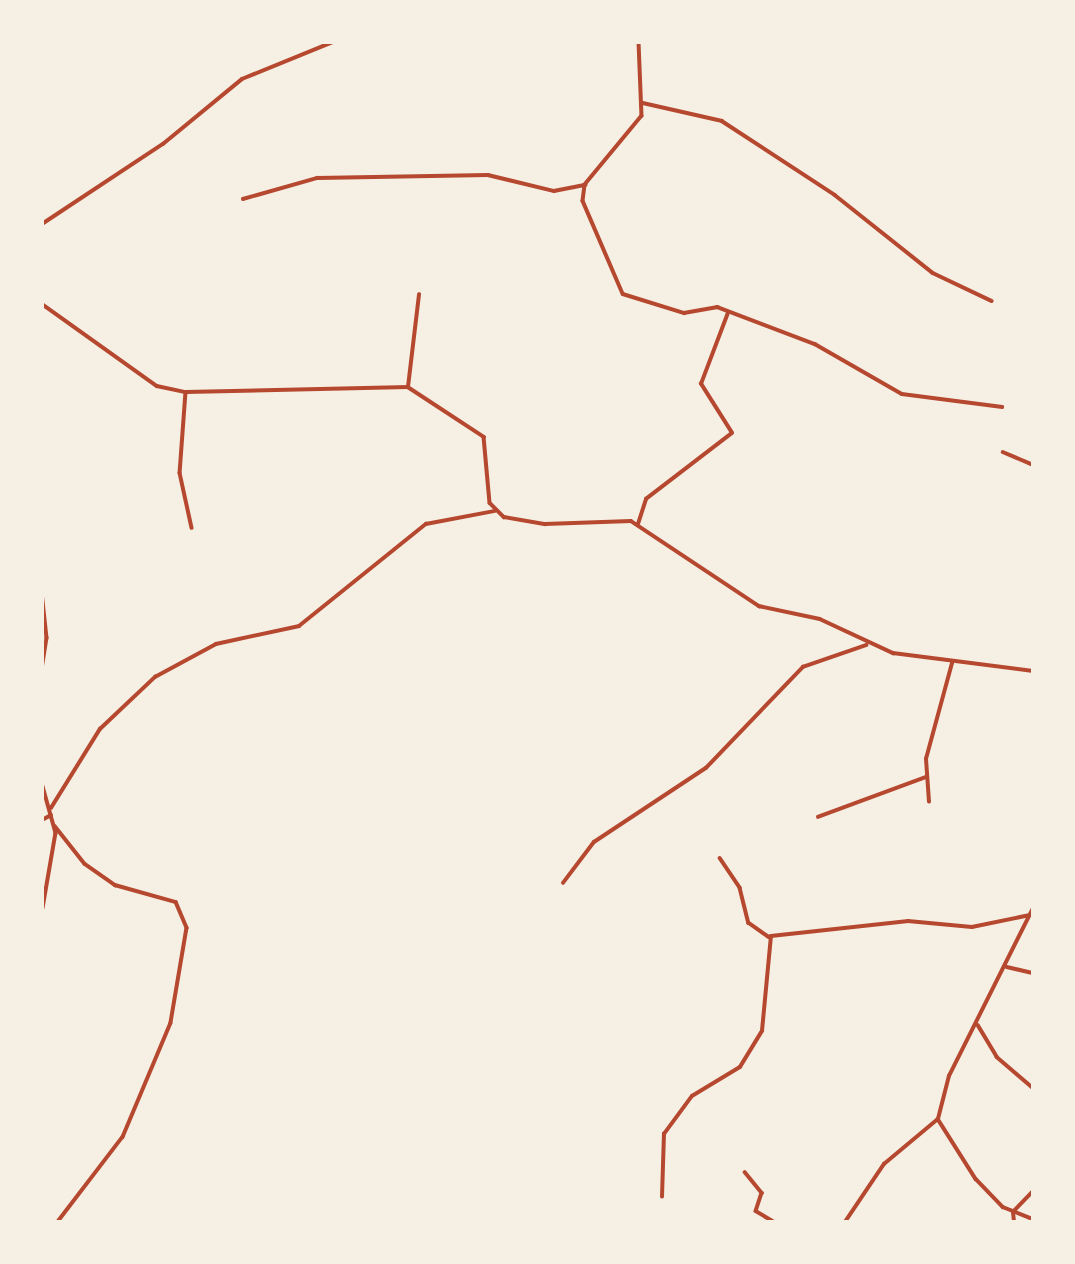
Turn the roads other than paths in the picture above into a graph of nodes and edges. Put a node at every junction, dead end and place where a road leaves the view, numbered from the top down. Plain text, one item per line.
1 (333, 42) edge
2 (639, 42) edge
3 (643, 103) junction
4 (585, 185) junction
5 (243, 199) dead end
6 (42, 224) edge
7 (419, 295) dead end
8 (992, 301) dead end
9 (42, 304) edge
10 (728, 313) junction
11 (408, 387) junction
12 (186, 392) junction
13 (1002, 407) dead end
14 (1003, 452) dead end
15 (1033, 466) edge
16 (495, 511) junction
17 (638, 524) junction
18 (192, 528) dead end
19 (42, 592) edge
20 (866, 645) junction
21 (952, 663) junction
22 (42, 670) edge
23 (1033, 671) edge
24 (926, 777) junction
25 (42, 783) edge
26 (929, 802) dead end
27 (51, 808) junction
28 (51, 815) junction
29 (818, 817) dead end
30 (42, 820) edge
31 (55, 826) junction
32 (720, 858) dead end
33 (563, 883) dead end
34 (43, 908) edge
35 (1033, 908) edge
36 (1030, 915) junction
37 (769, 937) junction
38 (1007, 967) junction
39 (1033, 973) edge
40 (978, 1024) junction
41 (1033, 1088) edge
42 (938, 1119) junction
43 (745, 1172) dead end
44 (1033, 1191) edge
45 (662, 1197) dead end
46 (1013, 1212) junction
47 (1033, 1219) edge
48 (58, 1222) edge
49 (774, 1222) edge
50 (845, 1222) edge
51 (1014, 1222) edge

1 - 6 street
2 - 3 street
3 - 4 street
3 - 8 street
4 - 5 street
4 - 10 street
7 - 11 street
9 - 12 street
10 - 13 street
10 - 17 street
11 - 12 street
11 - 16 street
12 - 18 street
14 - 15 street
16 - 17 street
16 - 27 street
17 - 20 street
19 - 22 street
20 - 21 street
20 - 33 street
21 - 23 street
21 - 24 street
24 - 26 street
24 - 29 street
25 - 27 street
27 - 28 street
28 - 30 street
28 - 31 street
31 - 34 street
31 - 48 street
32 - 37 street
35 - 36 street
36 - 37 street
36 - 38 street
37 - 45 street
38 - 39 street
38 - 40 street
40 - 41 street
40 - 42 street
42 - 46 street
42 - 50 street
43 - 49 street
44 - 46 street
46 - 47 street
46 - 51 street

